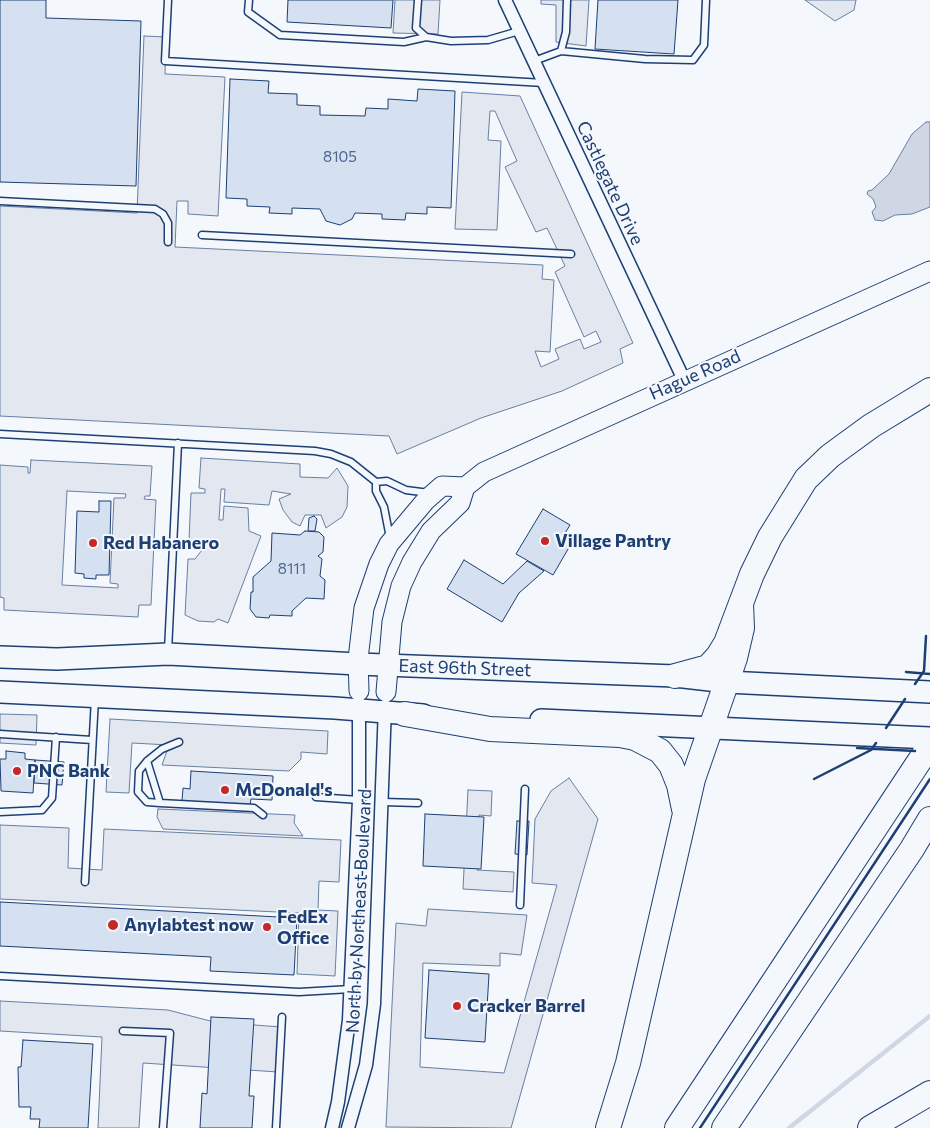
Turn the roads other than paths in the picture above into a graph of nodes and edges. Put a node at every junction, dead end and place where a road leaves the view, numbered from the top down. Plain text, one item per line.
1 (168, 0) edge
2 (248, 0) edge
3 (418, 0) edge
4 (505, 0) edge
5 (567, 0) edge
6 (706, 0) edge
7 (519, 31) junction
8 (426, 37) junction
9 (561, 51) junction
10 (534, 61) junction
11 (544, 83) junction
12 (0, 201) edge
13 (202, 235) dead end
14 (168, 242) dead end
15 (571, 254) dead end
16 (930, 271) edge
17 (684, 380) junction
18 (930, 390) edge
19 (0, 434) edge
20 (178, 443) junction
21 (376, 482) junction
22 (465, 488) junction
23 (433, 493) junction
24 (390, 542) junction
25 (742, 603) junction
26 (168, 654) junction
27 (0, 657) edge
28 (358, 664) junction
29 (387, 665) junction
30 (675, 676) junction
31 (727, 682) junction
32 (0, 692) edge
33 (920, 692) edge
34 (95, 696) junction
35 (359, 700) junction
36 (392, 706) junction
37 (710, 726) junction
38 (0, 734) edge
39 (56, 738) junction
40 (930, 738) edge
41 (92, 740) junction
42 (180, 742) dead end
43 (930, 745) edge
44 (147, 761) junction
45 (525, 789) dead end
46 (316, 797) dead end
47 (359, 800) junction
48 (383, 802) junction
49 (160, 803) junction
50 (418, 803) dead end
51 (0, 812) edge
52 (685, 814) junction
53 (263, 815) dead end
54 (930, 819) edge
55 (85, 882) dead end
56 (520, 904) dead end
57 (0, 976) edge
58 (350, 988) junction
59 (282, 1017) dead end
60 (123, 1031) dead end
61 (930, 1093) edge
62 (163, 1128) edge
63 (276, 1128) edge
64 (332, 1128) edge
65 (348, 1128) edge
66 (608, 1128) edge
67 (677, 1128) edge
68 (724, 1128) edge
69 (870, 1128) edge

1 - 11 lane
2 - 8 lane
3 - 8 lane
4 - 7 street, Castlegate Drive
5 - 9 lane
6 - 9 lane
7 - 8 lane
7 - 10 street, Castlegate Drive
9 - 10 lane
10 - 11 street, Castlegate Drive
11 - 17 street, Castlegate Drive
12 - 14 lane
13 - 15 lane
16 - 17 street, Hague Road
17 - 22 street, Hague Road
18 - 25 highway
19 - 20 lane
20 - 21 lane
20 - 26 lane
21 - 23 lane
21 - 24 lane
22 - 23 street
22 - 29 street, Hague Road
23 - 24 street
24 - 28 street
25 - 30 highway
25 - 31 highway
26 - 27 main road, East 96th Street
26 - 28 main road, East 96th Street
28 - 29 main road, East 96th Street
28 - 35 street
29 - 30 main road, East 96th Street
29 - 36 street, Hague Road
30 - 31 main road, East 96th Street
31 - 33 main road, East 96th Street
31 - 37 highway
32 - 34 main road
34 - 35 main road
34 - 41 lane
35 - 36 main road
35 - 47 street, North by Northeast Boulevard
36 - 37 main road
36 - 48 street, North by Northeast Boulevard
36 - 52 highway
37 - 40 main road
37 - 52 highway
38 - 39 lane
39 - 41 lane
39 - 51 lane
41 - 55 lane
42 - 44 lane
43 - 67 highway
44 - 49 lane
44 - 49 lane
45 - 56 lane
46 - 47 lane
47 - 58 street, North by Northeast Boulevard
48 - 50 lane
48 - 65 street, North by Northeast Boulevard
49 - 53 lane
52 - 66 highway
54 - 68 highway
57 - 58 lane
58 - 64 street, North by Northeast Boulevard
59 - 63 lane
60 - 62 lane
61 - 69 highway

